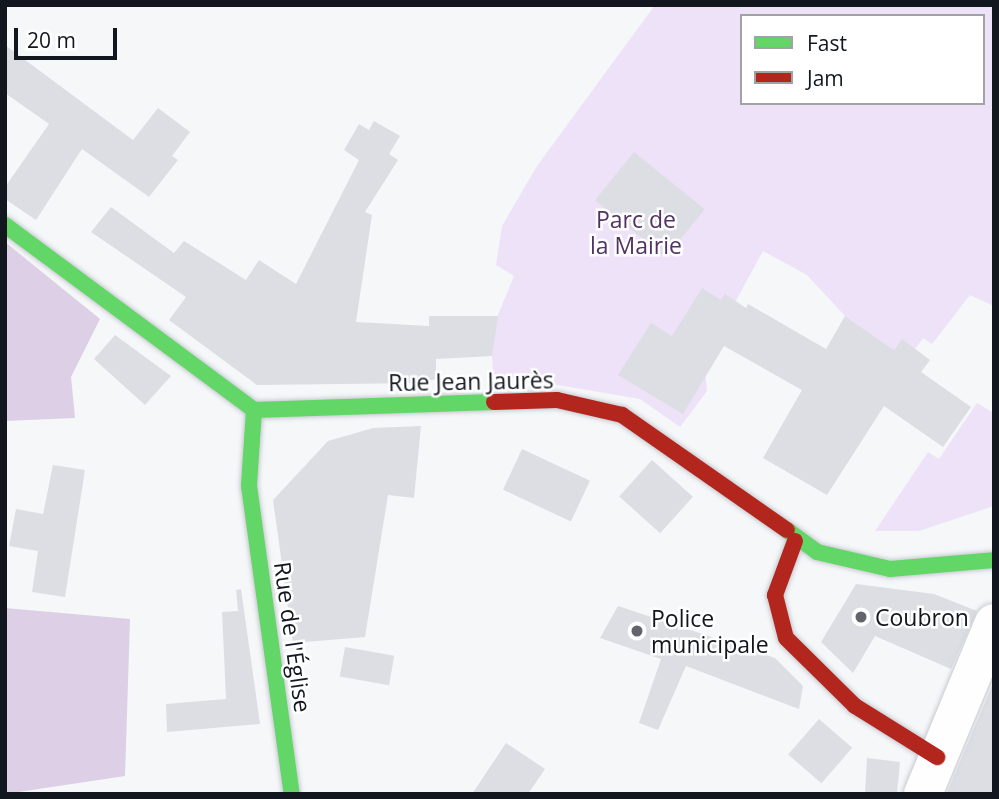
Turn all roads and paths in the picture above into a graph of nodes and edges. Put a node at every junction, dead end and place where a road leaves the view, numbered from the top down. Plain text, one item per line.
1 (5, 225) edge
2 (254, 410) junction
3 (795, 541) junction
4 (994, 560) edge
5 (994, 623) edge
6 (937, 757) junction
7 (292, 794) edge
8 (923, 794) edge

1 - 2 street
2 - 3 street, Rue Jean Jaurès
2 - 7 street, Rue de l'Église
3 - 4 street, Rue Jean Jaurès
3 - 6 street
5 - 6 street
6 - 8 street

